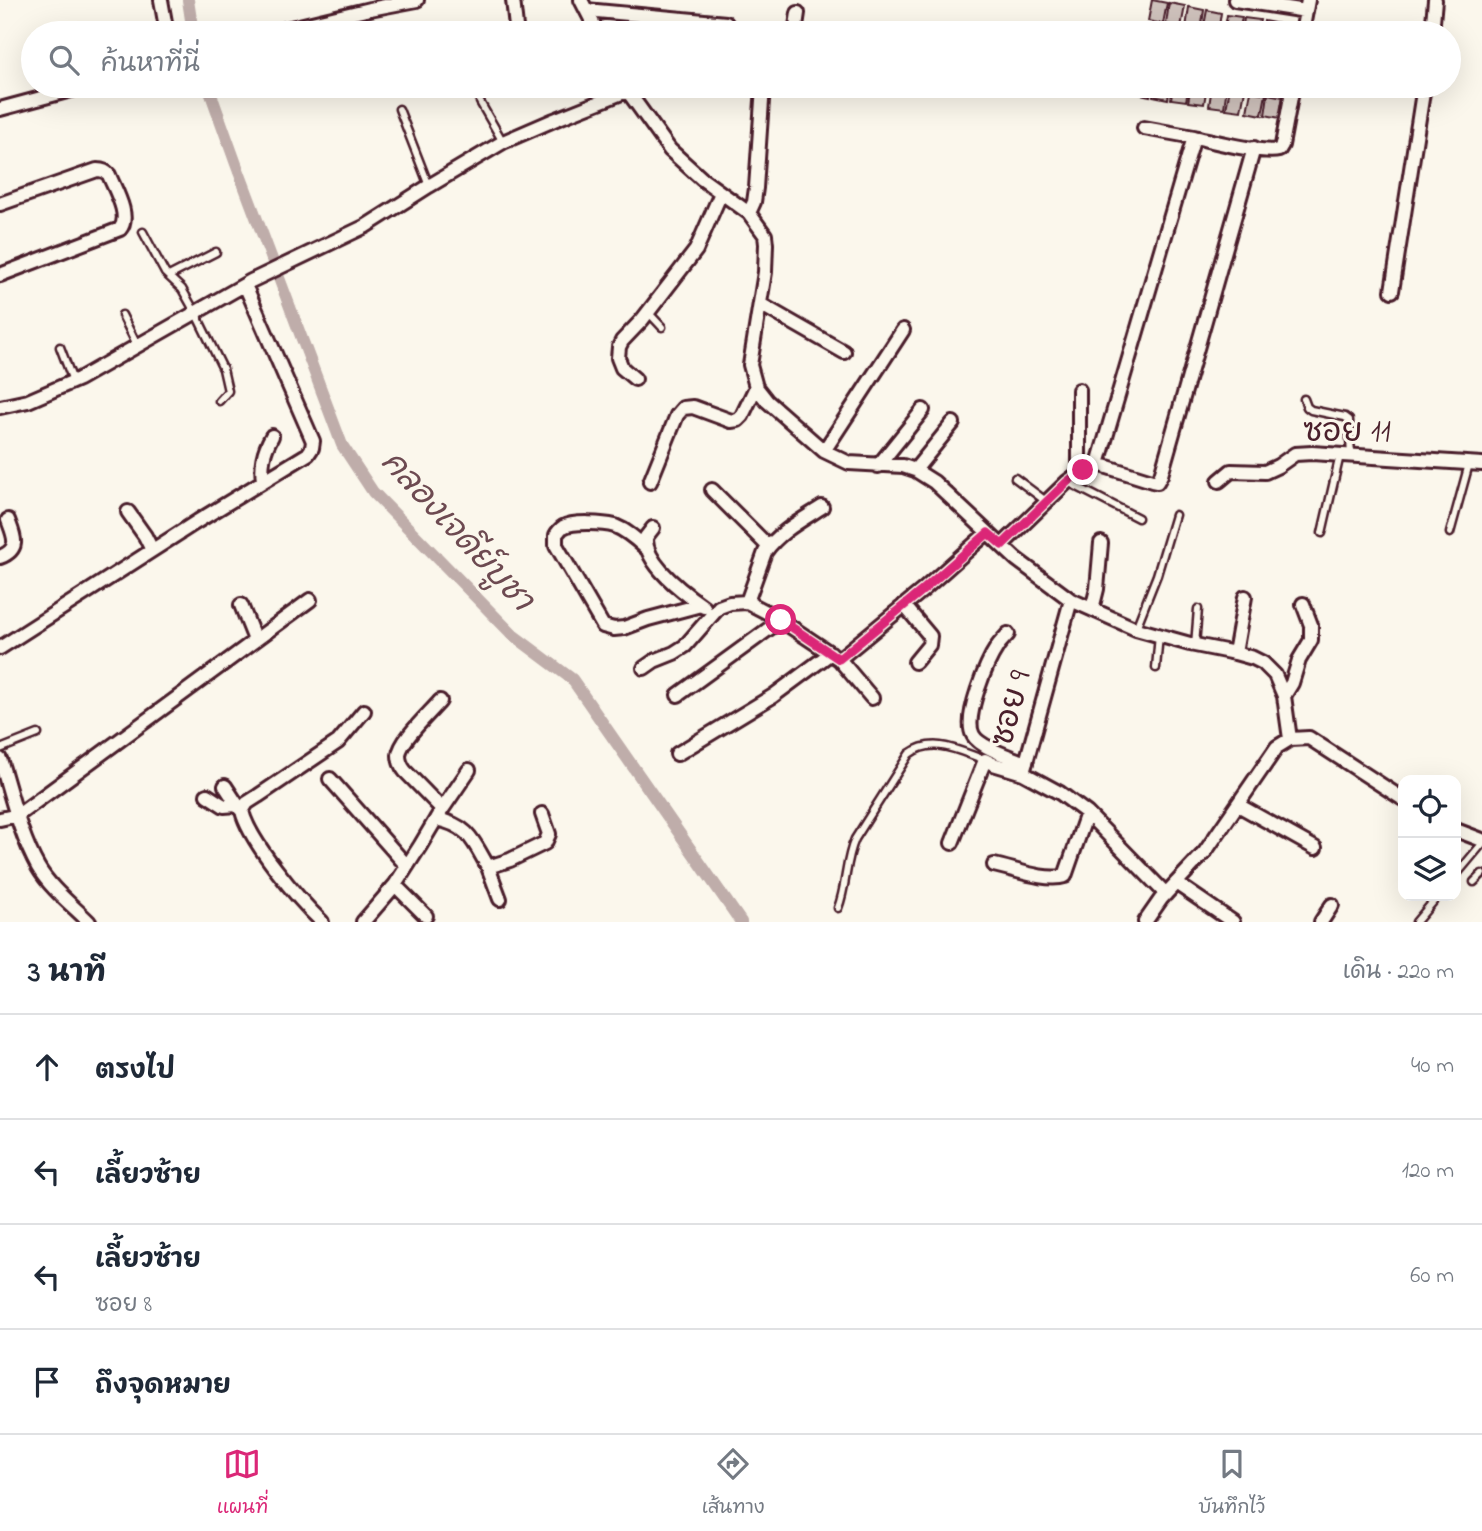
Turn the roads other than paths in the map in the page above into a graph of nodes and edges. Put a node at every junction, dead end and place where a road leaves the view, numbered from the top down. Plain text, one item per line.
1 (161, 0) edge
2 (417, 0) edge
3 (513, 0) edge
4 (1235, 0) edge
5 (1435, 0) edge
6 (583, 5) edge
7 (1307, 6) edge
8 (798, 13) dead end
9 (165, 21) edge
10 (320, 21) edge
11 (515, 21) edge
12 (592, 21) edge
13 (710, 21) edge
14 (797, 21) edge
15 (1433, 21) edge
16 (41, 98) edge
17 (605, 98) edge
18 (632, 98) edge
19 (762, 98) edge
20 (1291, 98) edge
21 (1421, 98) edge
22 (480, 102) dead end
23 (0, 109) edge
24 (399, 109) dead end
25 (1144, 128) dead end
26 (1194, 137) junction
27 (503, 142) junction
28 (1254, 148) junction
29 (429, 186) junction
30 (721, 193) junction
31 (0, 204) edge
32 (749, 213) junction
33 (143, 232) dead end
34 (216, 252) dead end
35 (0, 275) edge
36 (169, 276) junction
37 (248, 283) junction
38 (1392, 291) dead end
39 (760, 304) junction
40 (195, 312) junction
41 (648, 312) junction
42 (122, 315) dead end
43 (662, 327) dead end
44 (903, 330) dead end
45 (137, 345) junction
46 (60, 347) dead end
47 (844, 352) dead end
48 (635, 379) dead end
49 (73, 382) junction
50 (756, 387) junction
51 (1079, 390) dead end
52 (1304, 399) dead end
53 (219, 401) dead end
54 (0, 407) edge
55 (923, 410) dead end
56 (953, 423) dead end
57 (272, 436) dead end
58 (824, 451) junction
59 (1346, 455) junction
60 (1475, 463) edge
61 (1098, 464) junction
62 (878, 466) junction
63 (915, 470) junction
64 (1083, 470) junction
65 (1015, 478) dead end
66 (263, 481) junction
67 (1219, 481) dead end
68 (650, 482) dead end
69 (1067, 482) junction
70 (712, 490) dead end
71 (1047, 502) junction
72 (822, 507) dead end
73 (128, 512) dead end
74 (1175, 514) dead end
75 (1138, 518) dead end
76 (8, 520) dead end
77 (653, 528) dead end
78 (988, 533) junction
79 (1322, 533) dead end
80 (1450, 533) dead end
81 (1101, 543) dead end
82 (1002, 545) junction
83 (769, 547) junction
84 (152, 550) junction
85 (648, 550) junction
86 (0, 557) edge
87 (1245, 597) dead end
88 (310, 600) dead end
89 (1071, 600) junction
90 (747, 602) junction
91 (1303, 604) dead end
92 (241, 605) dead end
93 (701, 605) junction
94 (904, 606) junction
95 (1092, 609) junction
96 (1198, 609) dead end
97 (712, 614) junction
98 (781, 620) junction
99 (1136, 629) junction
100 (1008, 634) dead end
101 (1159, 635) junction
102 (255, 640) junction
103 (1195, 645) junction
104 (0, 648) edge
105 (1235, 653) junction
106 (835, 656) junction
107 (915, 662) dead end
108 (644, 668) dead end
109 (1156, 668) dead end
110 (678, 695) dead end
111 (1284, 696) junction
112 (872, 698) dead end
113 (440, 701) dead end
114 (364, 711) dead end
115 (38, 734) dead end
116 (1290, 738) junction
117 (0, 749) edge
118 (677, 754) dead end
119 (0, 759) edge
120 (985, 760) junction
121 (1024, 768) junction
122 (469, 771) dead end
123 (330, 779) dead end
124 (225, 786) dead end
125 (207, 795) dead end
126 (1398, 796) edge
127 (1238, 804) junction
128 (240, 808) junction
129 (1087, 813) junction
130 (439, 814) junction
131 (541, 814) dead end
132 (18, 815) junction
133 (0, 819) edge
134 (1461, 832) edge
135 (1482, 842) edge
136 (952, 843) dead end
137 (1315, 848) dead end
138 (994, 865) dead end
139 (407, 866) junction
140 (488, 867) junction
141 (1461, 869) edge
142 (1482, 874) edge
143 (1474, 882) dead end
144 (1176, 883) junction
145 (395, 885) junction
146 (1166, 894) junction
147 (500, 898) dead end
148 (1434, 901) edge
149 (1332, 905) dead end
150 (838, 908) dead end
151 (426, 916) dead end
152 (89, 922) edge
153 (322, 922) edge
154 (363, 922) edge
155 (1145, 922) edge
156 (1233, 922) edge
157 (1321, 922) edge
158 (1416, 922) edge

1 - 9 street
2 - 10 street
3 - 11 street
4 - 7 street
5 - 15 street
6 - 12 street
6 - 13 street
8 - 14 street
16 - 23 street
17 - 27 street
18 - 30 street
19 - 32 street
20 - 28 street
21 - 38 street
22 - 27 lane
24 - 29 lane
25 - 26 street
26 - 28 street
26 - 61 street
27 - 29 street
28 - 61 street
29 - 37 street
30 - 32 street
30 - 41 street
31 - 35 street
32 - 39 street
33 - 36 lane
34 - 36 lane
36 - 40 lane
37 - 40 street
37 - 66 street
39 - 47 street
39 - 50 street
40 - 45 street
40 - 53 lane
41 - 43 lane
41 - 48 street
42 - 45 lane
44 - 58 street
45 - 49 street
46 - 49 lane
49 - 54 street
50 - 58 street
50 - 68 street
51 - 64 street
52 - 59 lane
55 - 62 street
56 - 63 street
57 - 66 street
58 - 62 street
59 - 60 street, ซอย 11
59 - 67 street, ซอย 11
59 - 79 lane
60 - 80 lane
61 - 64 street
62 - 63 street
63 - 78 street
64 - 69 street
65 - 71 lane
66 - 84 street
69 - 71 street
69 - 75 lane
70 - 83 street
71 - 82 street
72 - 83 street
73 - 84 street
74 - 99 lane
76 - 86 street
77 - 85 street
78 - 82 street
78 - 94 street
81 - 95 street
82 - 89 street
83 - 90 street
84 - 104 street
85 - 93 street
85 - 93 street
87 - 105 street
88 - 102 street
89 - 95 street
89 - 121 street, ซอย 9
90 - 97 street
90 - 98 street
91 - 111 street
92 - 102 street
93 - 97 street
94 - 106 street
94 - 107 street
95 - 99 street
96 - 103 lane
97 - 108 street
98 - 106 street
98 - 110 street
99 - 101 street
100 - 121 street
101 - 103 street
101 - 109 lane
102 - 132 street
103 - 105 street
105 - 111 street
106 - 112 street
106 - 118 street
111 - 116 street
113 - 130 street
114 - 128 street
115 - 117 lane
116 - 126 street
116 - 127 street
119 - 132 street
120 - 121 street
120 - 136 street
120 - 150 lane
121 - 129 street, ซอย 9
122 - 130 street
123 - 139 street
124 - 128 street
125 - 128 street
127 - 137 street
127 - 144 street
128 - 153 street
129 - 138 street
129 - 146 street, ซอย 9
130 - 139 street
130 - 140 street
131 - 140 street
132 - 133 street
132 - 152 street
134 - 135 street
135 - 141 lane
139 - 145 street
140 - 147 street
142 - 143 lane
144 - 146 street
144 - 156 street
145 - 151 street
145 - 154 street
146 - 155 street
148 - 158 lane
149 - 157 street

